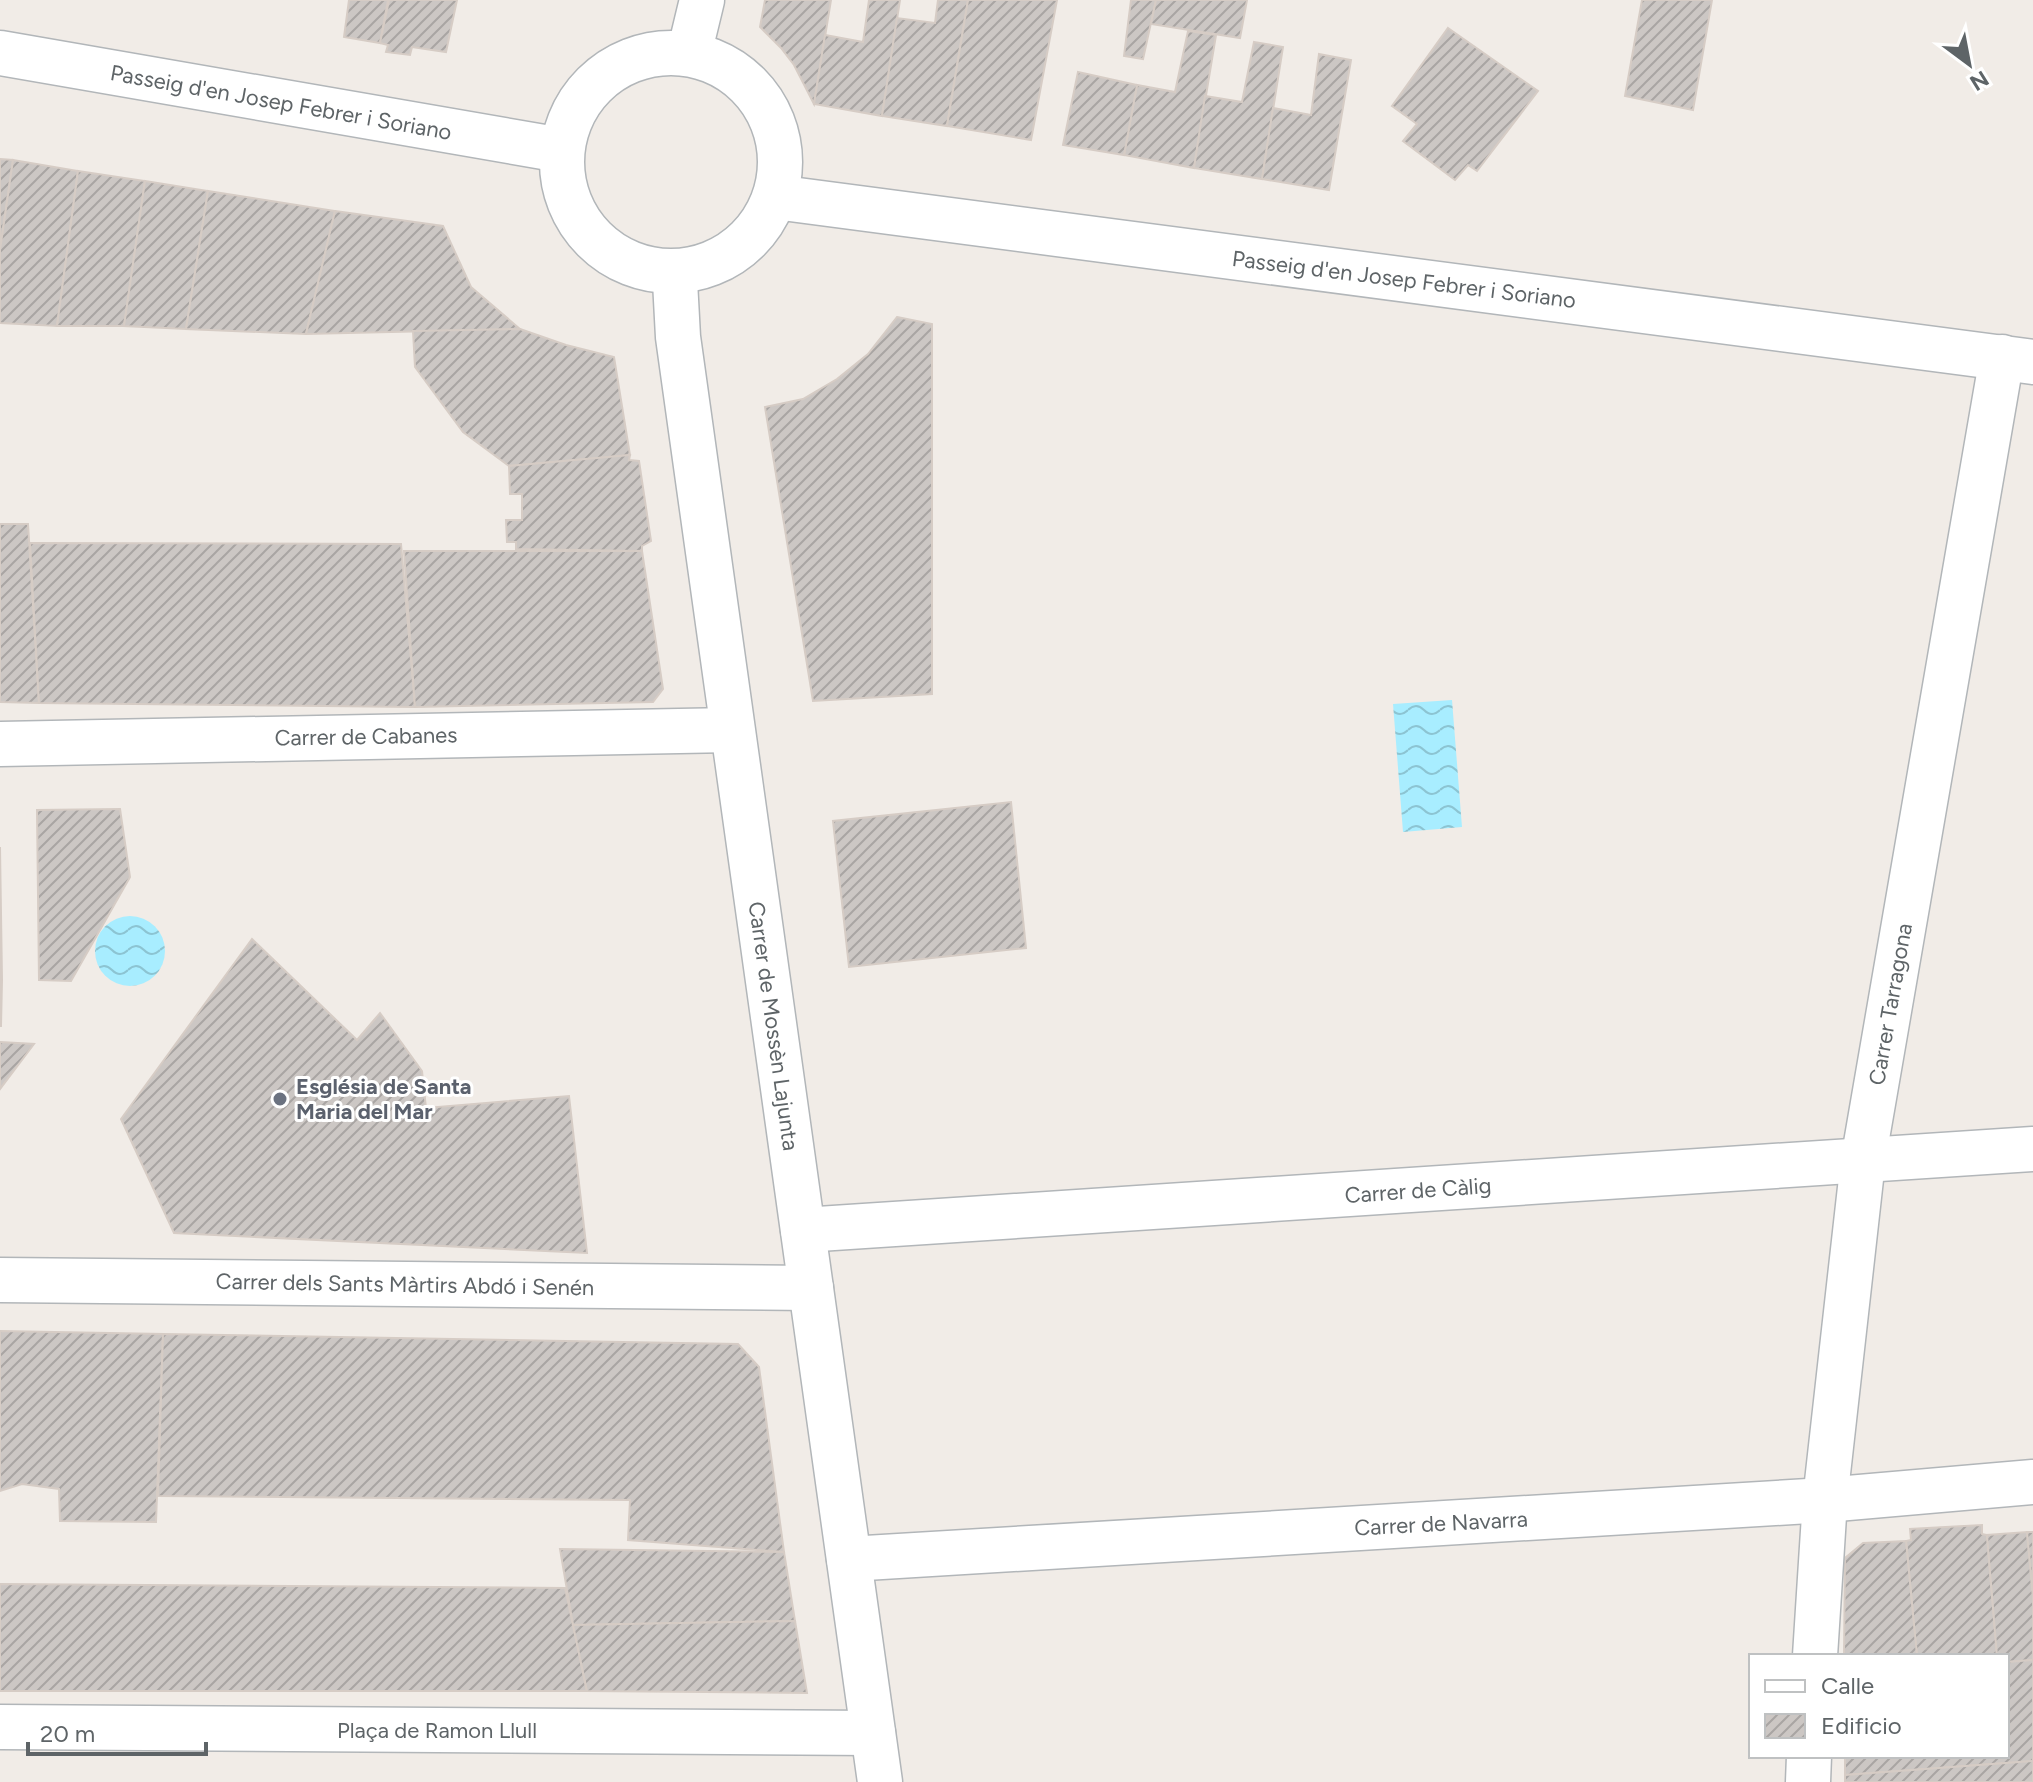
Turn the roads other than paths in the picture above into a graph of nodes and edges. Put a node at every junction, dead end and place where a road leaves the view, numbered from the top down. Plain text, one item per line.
1 (702, 0) edge
2 (0, 53) edge
3 (689, 54) junction
4 (561, 150) junction
5 (775, 197) junction
6 (682, 272) junction
7 (2017, 360) edge
8 (732, 730) junction
9 (0, 744) edge
10 (2033, 1149) edge
11 (1863, 1161) junction
12 (803, 1230) junction
13 (0, 1280) edge
14 (811, 1288) junction
15 (2033, 1482) edge
16 (1825, 1500) junction
17 (849, 1559) junction
18 (1815, 1654) edge
19 (0, 1727) edge
20 (873, 1733) junction
21 (1809, 1758) edge
22 (880, 1782) edge
23 (1808, 1782) edge

1 - 3 street
2 - 4 street, Passeig d'en Josep Febrer i Soriano
3 - 4 street
3 - 5 street
4 - 6 street
5 - 6 street
5 - 7 street, Passeig d'en Josep Febrer i Soriano
6 - 8 street, Carrer de Mossèn Lajunta
7 - 11 street, Carrer Tarragona
8 - 9 street, Carrer de Cabanes
8 - 12 street, Carrer de Mossèn Lajunta
10 - 11 street, Carrer de Càlig
11 - 12 street, Carrer de Càlig
11 - 16 street, Carrer Tarragona
12 - 14 street, Carrer de Mossèn Lajunta
13 - 14 street, Carrer dels Sants Màrtirs Abdó i Senén
14 - 17 street, Carrer de Mossèn Lajunta
15 - 16 street, Carrer de Navarra
16 - 17 street, Carrer de Navarra
16 - 18 street, Carrer Tarragona
17 - 20 street, Carrer de Mossèn Lajunta
19 - 20 street, Plaça de Ramon Llull
20 - 22 street, Carrer de Mossèn Lajunta
21 - 23 street

